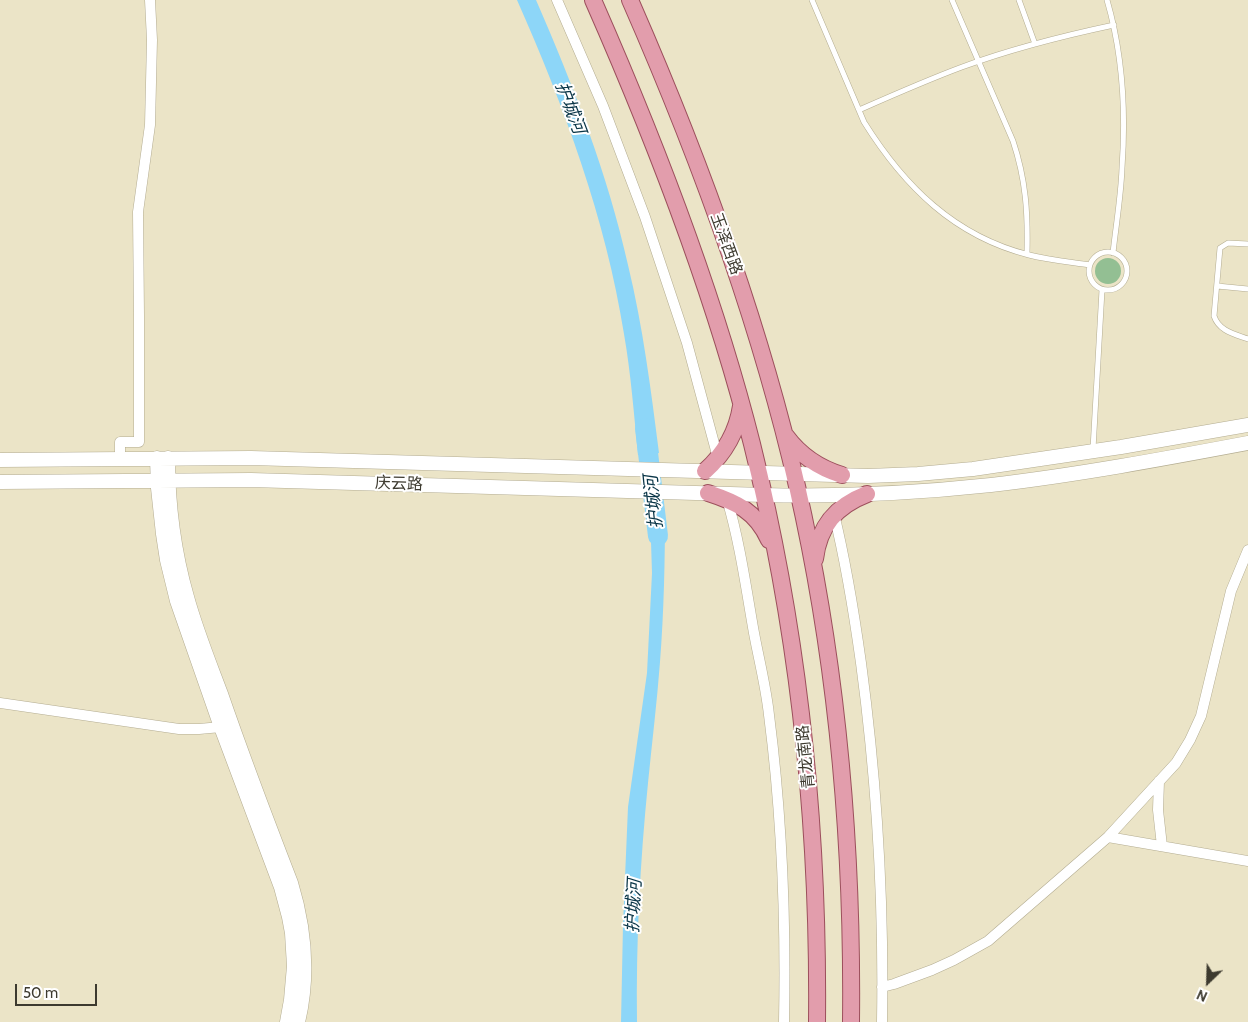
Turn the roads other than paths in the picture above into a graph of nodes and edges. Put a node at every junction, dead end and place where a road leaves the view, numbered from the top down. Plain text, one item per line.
1 (150, 0) edge
2 (557, 0) edge
3 (593, 0) edge
4 (630, 0) edge
5 (812, 0) edge
6 (952, 0) edge
7 (1019, 0) edge
8 (1108, 0) edge
9 (1114, 25) junction
10 (1035, 44) junction
11 (978, 62) junction
12 (859, 110) junction
13 (1248, 244) edge
14 (1113, 253) junction
15 (1026, 254) junction
16 (1090, 265) junction
17 (1217, 286) junction
18 (1248, 289) edge
19 (1102, 290) junction
20 (1248, 339) edge
21 (741, 403) junction
22 (1248, 425) edge
23 (784, 434) junction
24 (1248, 443) edge
25 (1093, 452) junction
26 (163, 458) junction
27 (718, 458) junction
28 (120, 459) junction
29 (0, 460) edge
30 (705, 471) junction
31 (759, 472) junction
32 (794, 474) junction
33 (842, 475) junction
34 (163, 480) junction
35 (0, 482) edge
36 (708, 493) junction
37 (867, 494) junction
38 (764, 495) junction
39 (799, 496) junction
40 (727, 499) junction
41 (834, 514) junction
42 (1248, 550) edge
43 (777, 558) junction
44 (816, 581) junction
45 (0, 704) edge
46 (221, 727) junction
47 (1159, 781) junction
48 (1108, 837) junction
49 (1162, 846) junction
50 (1248, 861) edge
51 (882, 987) junction
52 (287, 1022) edge
53 (298, 1022) edge
54 (784, 1022) edge
55 (817, 1022) edge
56 (851, 1022) edge
57 (882, 1022) edge

1 - 28 street
2 - 27 street
3 - 21 main road, 玉泽西路
4 - 23 main road, 玉泽西路
5 - 12 lane
6 - 11 lane
7 - 10 lane
8 - 9 lane
9 - 10 lane
9 - 14 lane
10 - 11 lane
11 - 12 lane
11 - 15 lane
12 - 15 lane
13 - 17 lane
14 - 16 lane
14 - 19 lane
15 - 16 lane
16 - 19 lane
17 - 18 lane
17 - 20 lane
19 - 25 lane
21 - 27 main road
21 - 31 main road, 玉泽西路
22 - 25 street, 庆云路
23 - 32 main road, 玉泽西路
23 - 33 main road
24 - 37 street, 庆云路
25 - 33 street, 庆云路
26 - 28 street, 庆云路
26 - 30 street, 庆云路
26 - 34 street
27 - 30 main road
28 - 29 street, 庆云路
30 - 31 street, 庆云路
31 - 32 street, 庆云路
31 - 38 main road, 玉泽西路
32 - 33 street, 庆云路
32 - 39 main road, 玉泽西路
34 - 35 street, 庆云路
34 - 36 street, 庆云路
34 - 46 street
34 - 53 street
36 - 38 street, 庆云路
36 - 40 main road
37 - 39 street, 庆云路
37 - 41 main road
38 - 39 street, 庆云路
38 - 43 main road, 青龙南路
39 - 44 main road, 青龙南路
40 - 43 main road
40 - 54 street
41 - 44 main road
41 - 51 street
42 - 47 street
43 - 55 main road, 青龙南路
44 - 56 main road, 青龙南路
45 - 46 street
46 - 52 street
47 - 48 street
47 - 49 street
48 - 49 street
48 - 51 street
49 - 50 street
51 - 57 street

